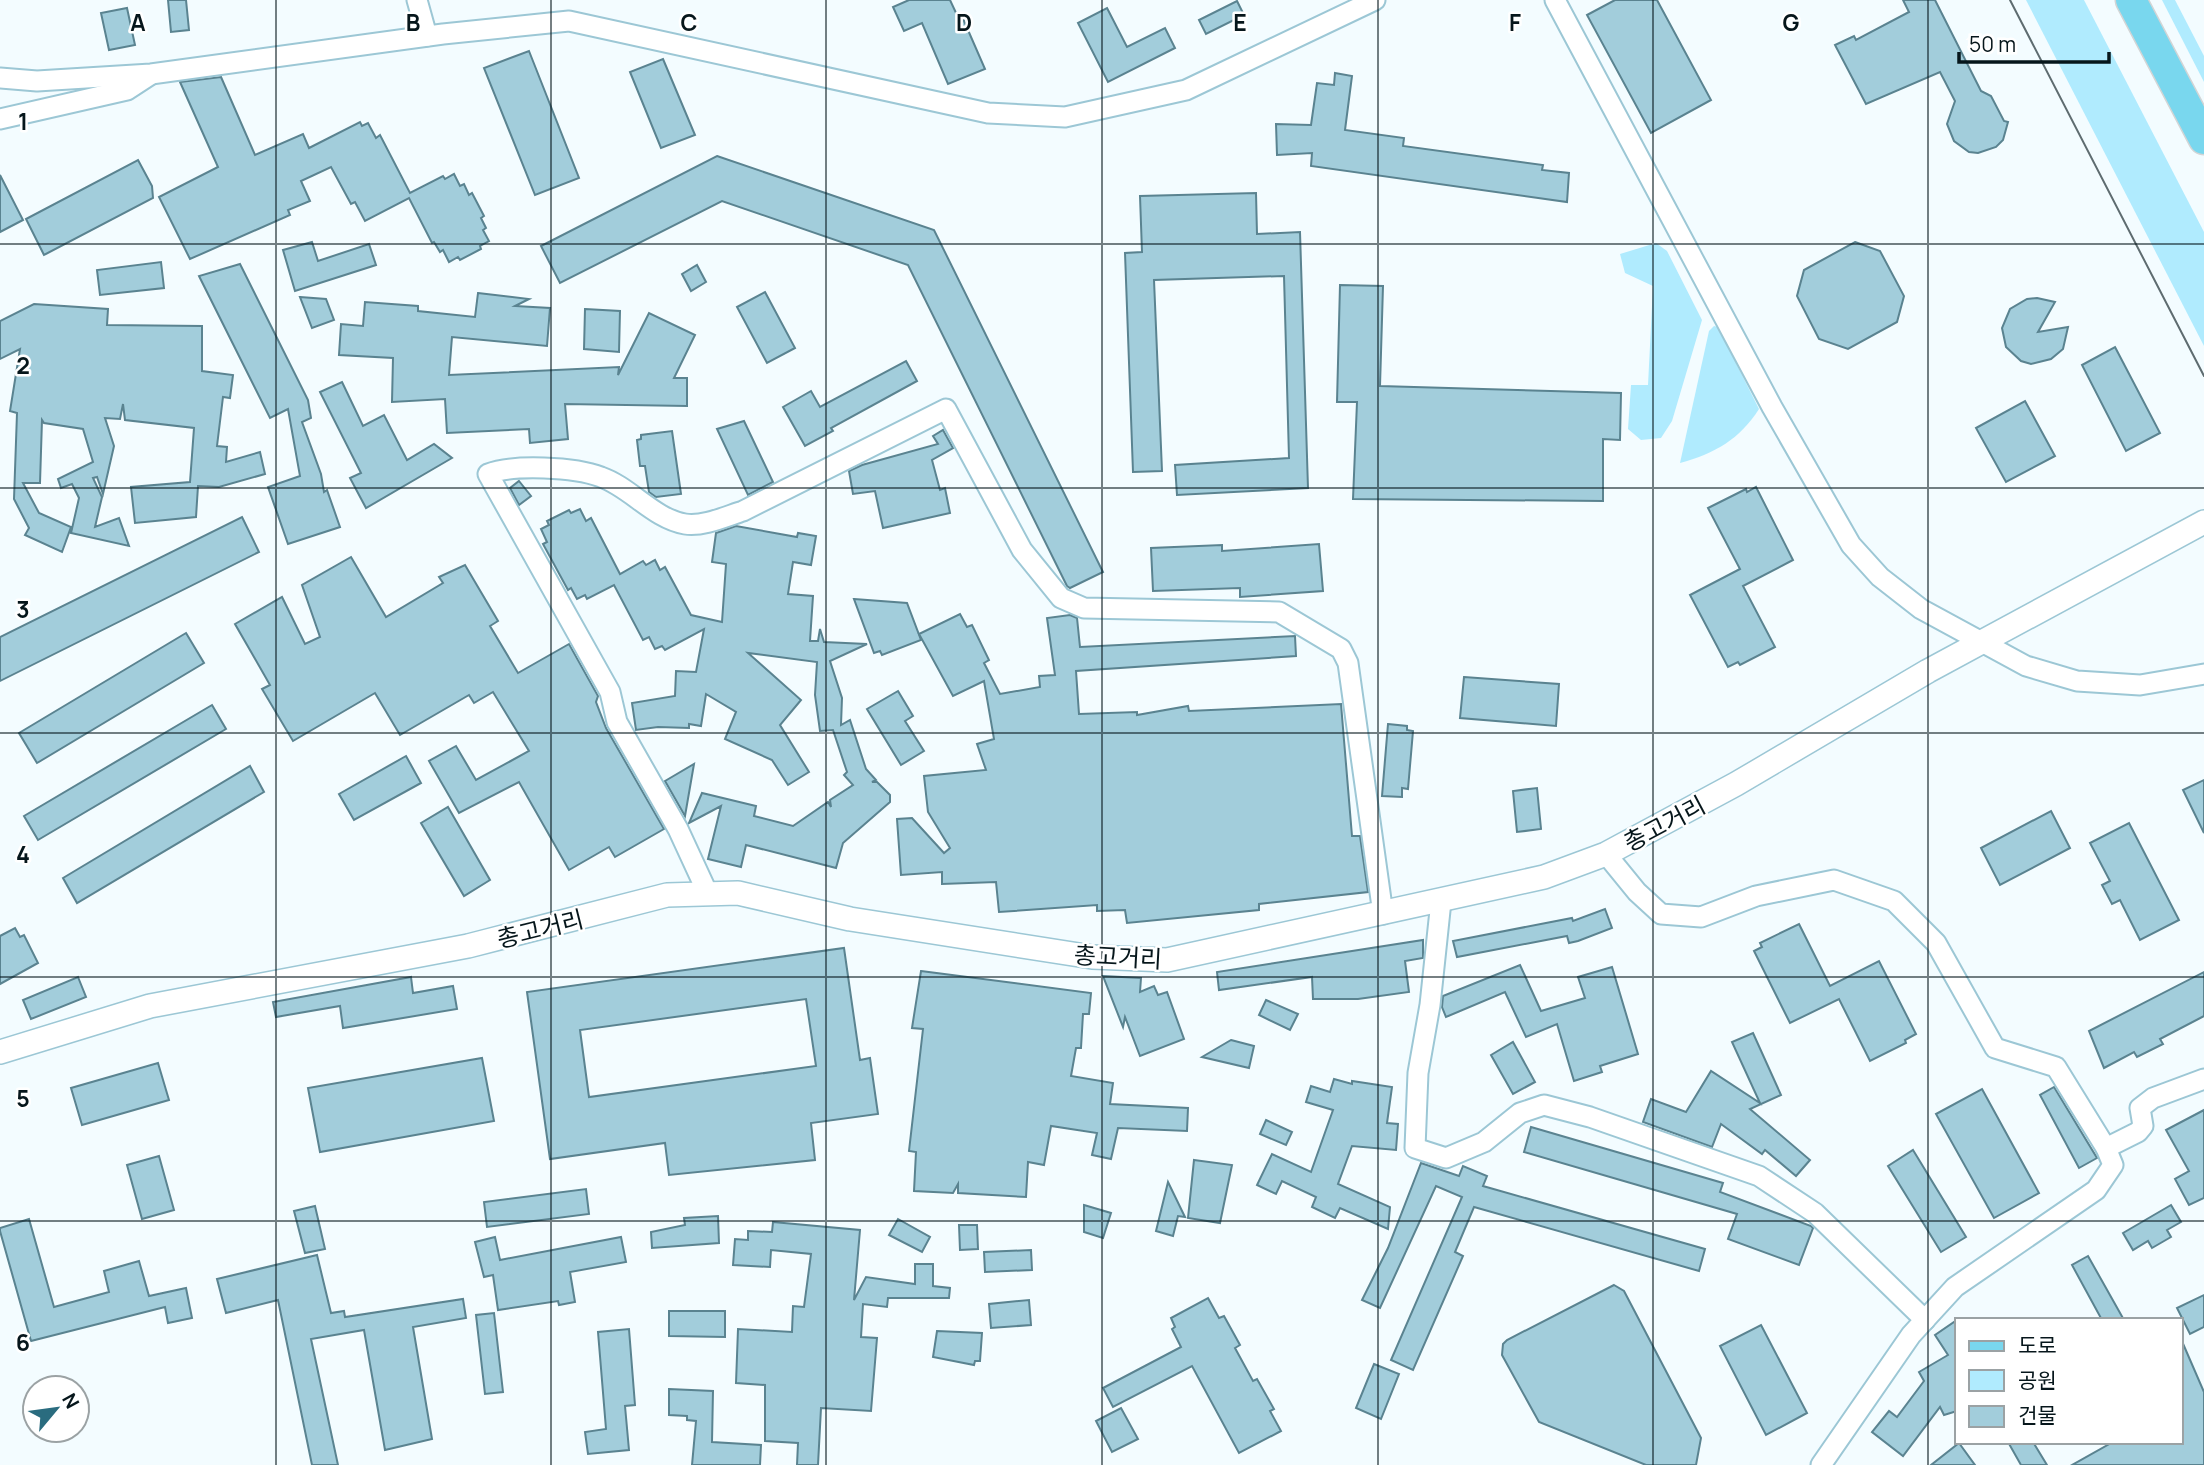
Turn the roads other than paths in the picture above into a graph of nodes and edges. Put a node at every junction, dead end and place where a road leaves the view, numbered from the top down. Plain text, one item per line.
1 (417, 0) edge
2 (1555, 0) edge
3 (2131, 0) edge
4 (1372, 1) edge
5 (427, 36) junction
6 (151, 74) junction
7 (0, 78) edge
8 (0, 120) edge
9 (2204, 139) edge
10 (2204, 522) edge
11 (1984, 642) junction
12 (2204, 674) edge
13 (1606, 854) junction
14 (708, 894) junction
15 (1441, 901) junction
16 (1383, 914) junction
17 (0, 1052) edge
18 (2204, 1079) edge
19 (2106, 1148) junction
20 (1924, 1320) junction
21 (1821, 1465) edge

1 - 5 street
2 - 11 street
3 - 9 main road
4 - 5 street
5 - 6 street
6 - 7 street
6 - 8 street
10 - 11 street, 총고거리
11 - 12 street
11 - 13 street, 총고거리
13 - 15 street, 총고거리
13 - 19 street
14 - 16 street, 총고거리
14 - 16 street
14 - 17 street, 총고거리
15 - 16 street, 총고거리
15 - 20 street
18 - 19 street
19 - 20 street
20 - 21 street

